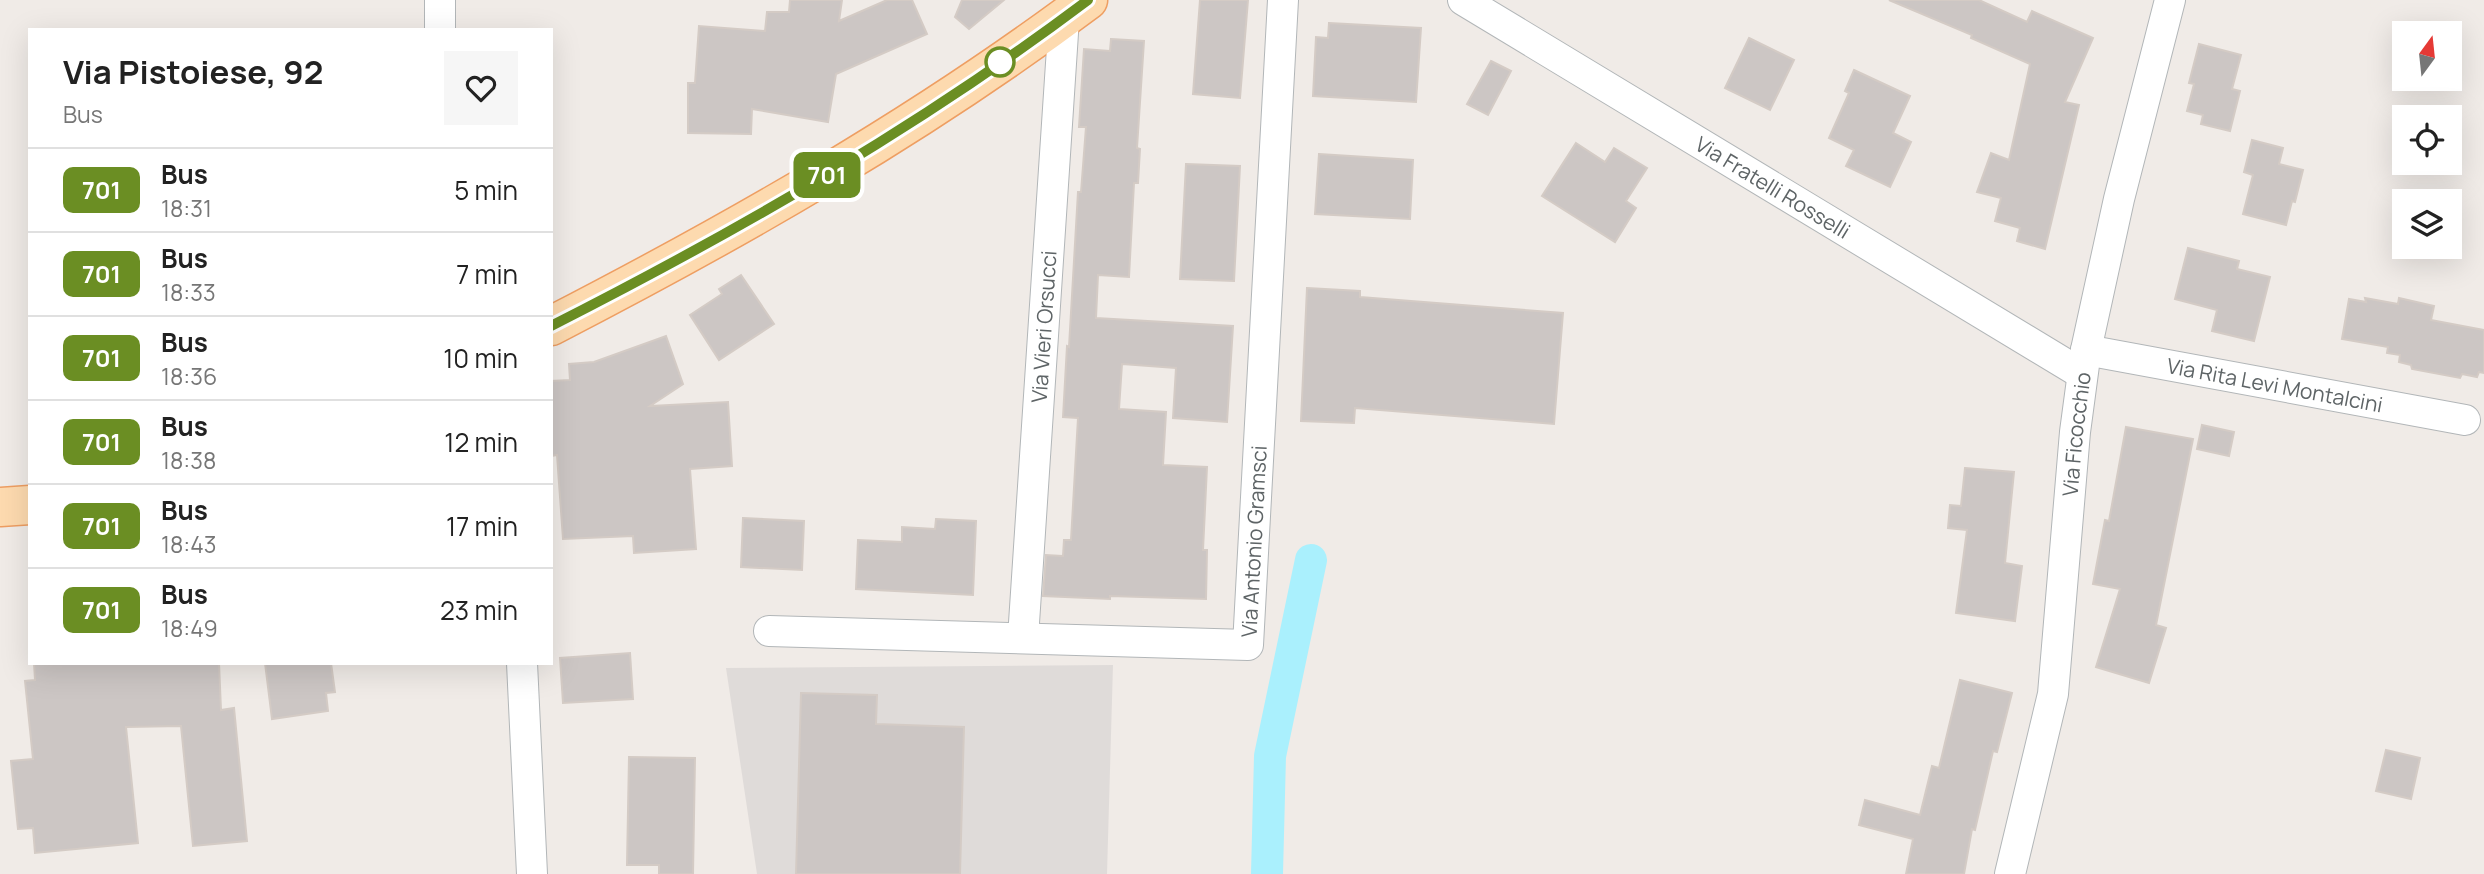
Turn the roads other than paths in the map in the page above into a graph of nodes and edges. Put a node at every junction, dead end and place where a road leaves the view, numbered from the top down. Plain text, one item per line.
1 (440, 0) edge
2 (1283, 0) edge
3 (1463, 0) edge
4 (2170, 0) edge
5 (1076, 9) edge
6 (440, 28) edge
7 (553, 325) edge
8 (2084, 362) junction
9 (2465, 420) dead end
10 (28, 505) edge
11 (0, 507) edge
12 (769, 631) dead end
13 (1023, 638) junction
14 (522, 665) edge
15 (531, 874) edge
16 (2010, 874) edge

1 - 6 street
2 - 13 street, Via Antonio Gramsci
3 - 8 street, Via Fratelli Rosselli
4 - 8 street, Via Ficocchio
5 - 7 main road
5 - 13 street, Via Vieri Orsucci
8 - 9 street, Via Rita Levi Montalcini
8 - 16 street, Via Ficocchio
10 - 11 main road
12 - 13 street, Via Antonio Gramsci
14 - 15 street

